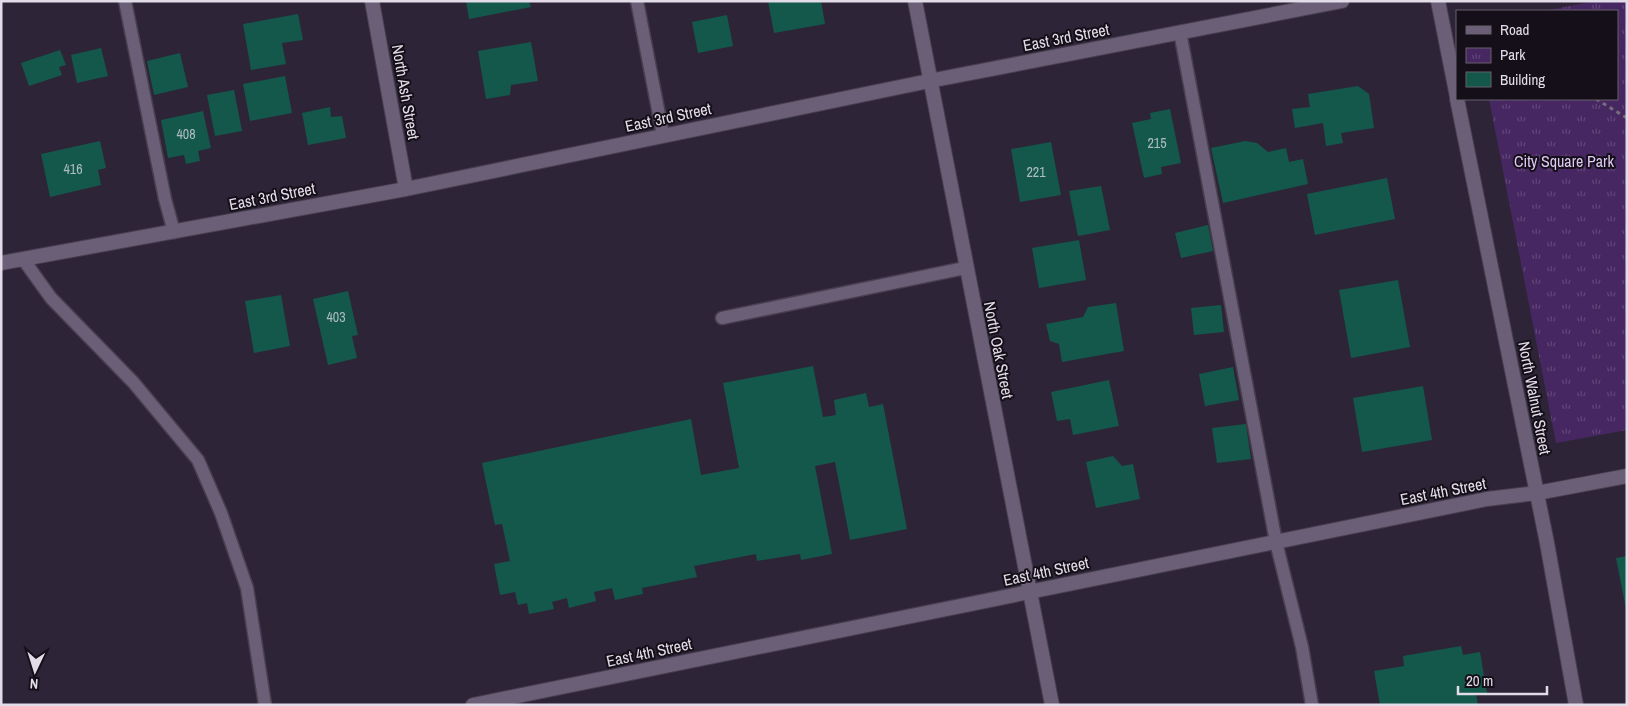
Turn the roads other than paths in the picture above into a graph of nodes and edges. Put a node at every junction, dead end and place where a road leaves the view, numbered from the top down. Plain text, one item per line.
1 (125, 1) edge
2 (372, 1) edge
3 (637, 1) edge
4 (915, 1) edge
5 (1342, 1) edge
6 (1438, 1) edge
7 (1180, 32) junction
8 (929, 80) junction
9 (1456, 93) edge
10 (1457, 100) edge
11 (662, 136) junction
12 (406, 189) junction
13 (174, 232) junction
14 (23, 259) junction
15 (1, 264) edge
16 (965, 268) junction
17 (722, 318) dead end
18 (1627, 476) edge
19 (1537, 493) junction
20 (1276, 542) junction
21 (1029, 593) junction
22 (526, 700) edge
23 (264, 705) edge
24 (473, 705) edge
25 (1052, 705) edge
26 (1312, 705) edge
27 (1576, 705) edge

1 - 13 lane
2 - 12 street, North Ash Street
3 - 11 lane
4 - 8 street, North Oak Street
5 - 7 street, East 3rd Street
6 - 9 street, North Walnut Street
7 - 8 street, East 3rd Street
7 - 20 lane
8 - 11 street, East 3rd Street
8 - 16 street, North Oak Street
10 - 19 street, North Walnut Street
11 - 12 street, East 3rd Street
12 - 13 street, East 3rd Street
13 - 14 street, East 3rd Street
14 - 15 street, East 3rd Street
14 - 23 lane
16 - 17 lane
16 - 21 street, North Oak Street
18 - 19 street, East 4th Street
19 - 20 street, East 4th Street
19 - 27 street, North Walnut Street
20 - 21 street, East 4th Street
20 - 26 lane
21 - 22 street, East 4th Street
21 - 25 street, North Oak Street
22 - 24 street, East 4th Street

